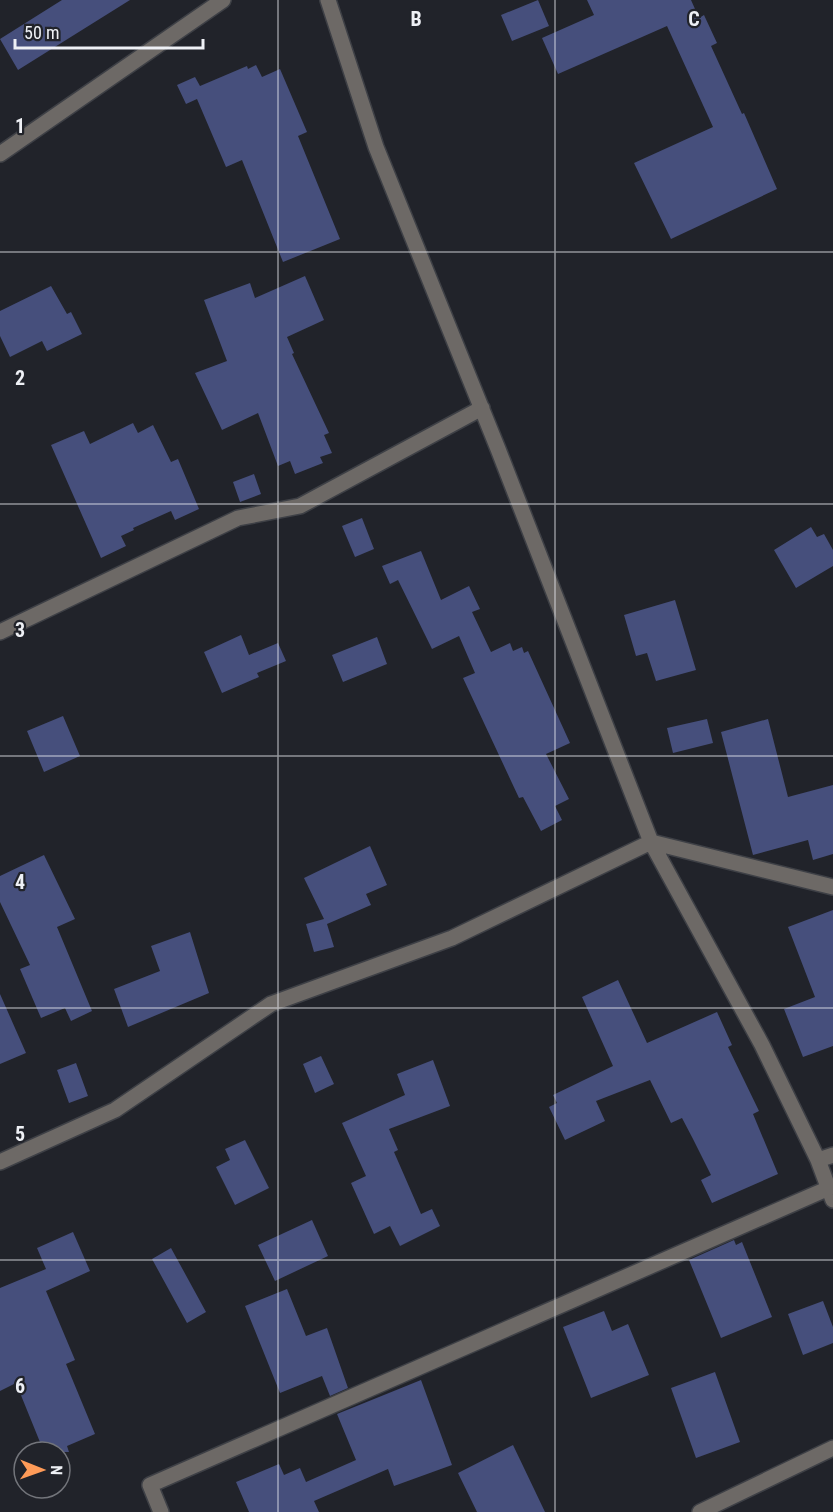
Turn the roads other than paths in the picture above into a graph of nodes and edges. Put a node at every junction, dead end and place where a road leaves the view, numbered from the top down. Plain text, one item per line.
1 (223, 0) edge
2 (328, 0) edge
3 (0, 154) edge
4 (482, 408) junction
5 (0, 632) edge
6 (651, 842) junction
7 (833, 887) edge
8 (833, 1155) edge
9 (818, 1160) junction
10 (0, 1162) edge
11 (831, 1194) edge
12 (833, 1448) edge
13 (160, 1512) edge
14 (700, 1512) edge

1 - 3 street
2 - 4 street
4 - 5 street
4 - 6 street
6 - 7 street
6 - 9 street
6 - 10 street
8 - 9 street
9 - 11 street
11 - 13 street
12 - 14 street

